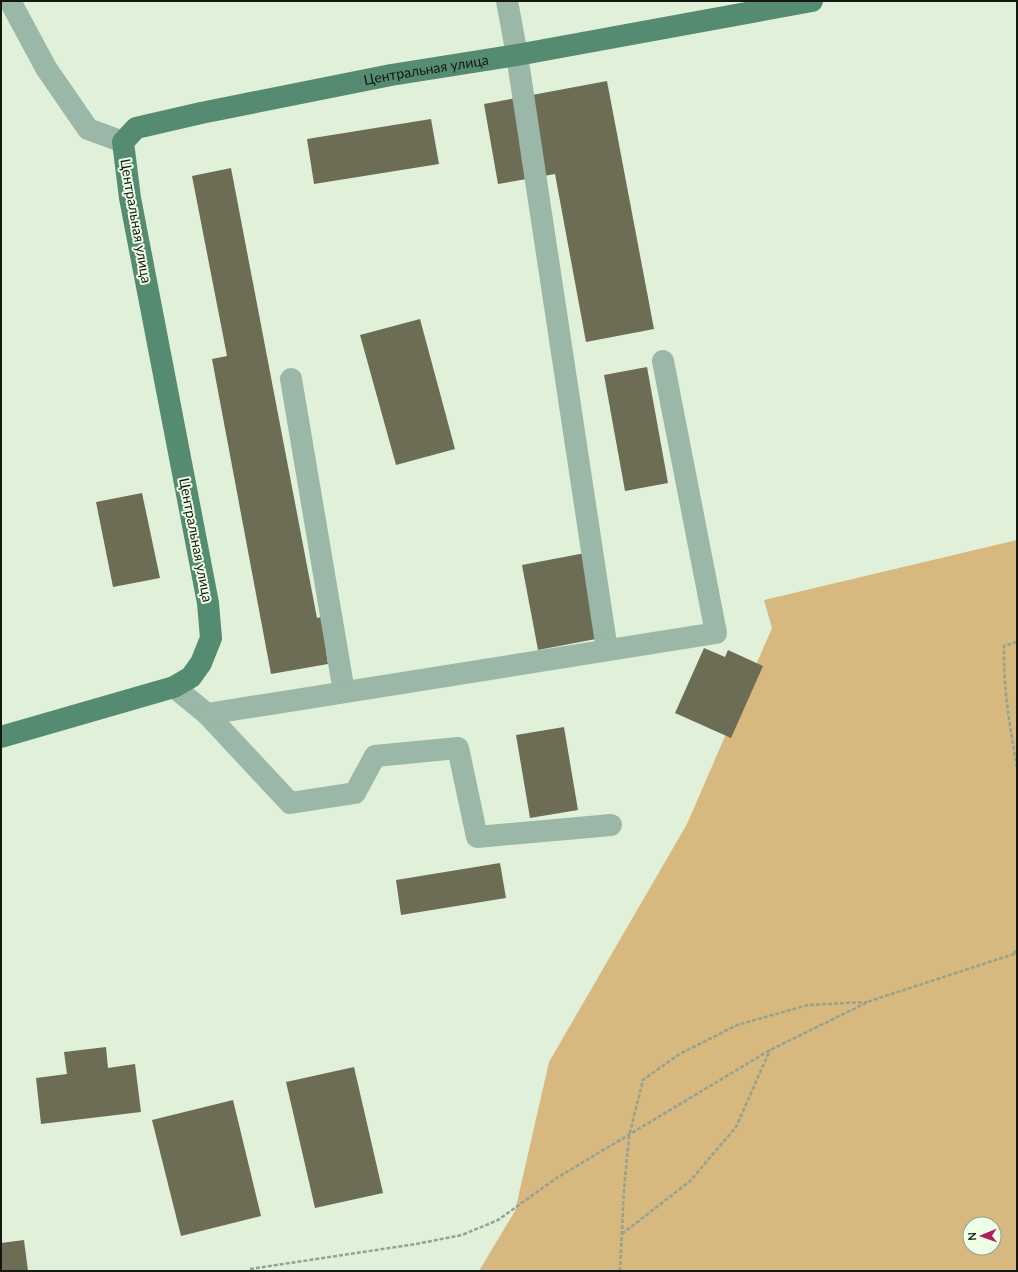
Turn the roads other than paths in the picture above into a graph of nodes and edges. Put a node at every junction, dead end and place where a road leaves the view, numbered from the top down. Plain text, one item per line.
1 (10, 1) edge
2 (507, 1) edge
3 (812, 1) edge
4 (517, 55) junction
5 (123, 142) junction
6 (663, 361) dead end
7 (291, 379) dead end
8 (606, 650) junction
9 (174, 687) junction
10 (344, 692) junction
11 (207, 714) junction
12 (1, 737) edge
13 (611, 825) dead end

1 - 5 street
2 - 4 street
3 - 4 main road, Центральная улица
4 - 5 main road, Центральная улица
4 - 8 street
5 - 9 main road, Центральная улица
6 - 8 street
7 - 10 street
8 - 10 street
9 - 11 street
9 - 12 main road, Центральная улица
10 - 11 street
11 - 13 street

